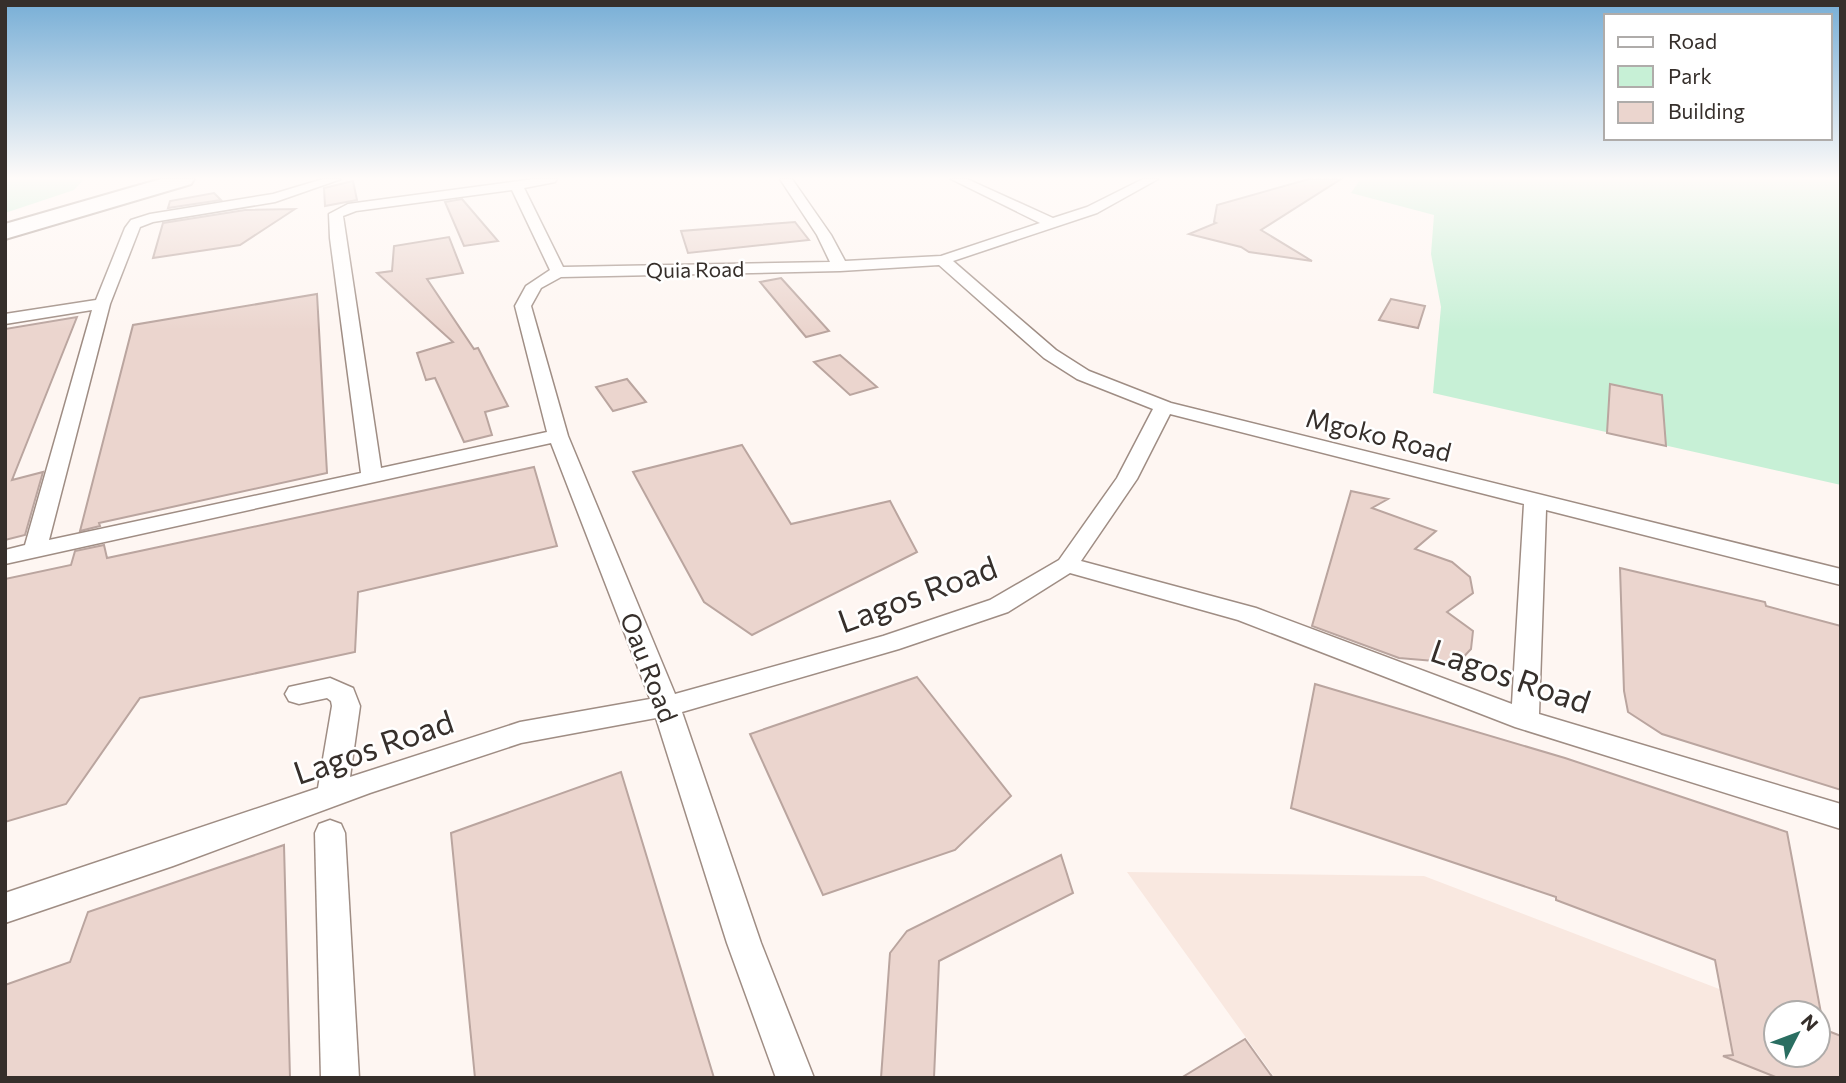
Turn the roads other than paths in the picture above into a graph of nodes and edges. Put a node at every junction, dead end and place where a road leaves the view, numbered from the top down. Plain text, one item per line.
1 (130, 230) edge
2 (337, 230) edge
3 (538, 230) edge
4 (820, 230) edge
5 (1034, 230) edge
6 (943, 260) junction
7 (840, 266) junction
8 (558, 272) junction
9 (102, 304) junction
10 (5, 319) edge
11 (1164, 407) junction
12 (558, 436) junction
13 (372, 477) junction
14 (1535, 501) junction
15 (35, 550) junction
16 (5, 557) edge
17 (1067, 565) junction
18 (1841, 578) edge
19 (299, 694) dead end
20 (666, 706) junction
21 (1525, 720) junction
22 (332, 795) junction
23 (1841, 817) edge
24 (330, 833) dead end
25 (5, 908) edge
26 (340, 1078) edge
27 (795, 1078) edge

1 - 9 street
2 - 13 street
3 - 8 street
4 - 7 street
5 - 6 street, Quia Road
6 - 7 street, Quia Road
6 - 11 street, Mgoko Road
7 - 8 street, Quia Road
8 - 12 street, Oau Road
9 - 10 street
9 - 15 street
11 - 14 street, Mgoko Road
11 - 17 street
12 - 13 street
12 - 20 street, Oau Road
13 - 15 street
14 - 18 street, Mgoko Road
14 - 21 street
15 - 16 street
17 - 20 street, Lagos Road
17 - 21 street, Lagos Road
19 - 22 street
20 - 22 street, Lagos Road
20 - 27 street, Oau Road
21 - 23 street, Lagos Road
22 - 25 street, Lagos Road
24 - 26 street

